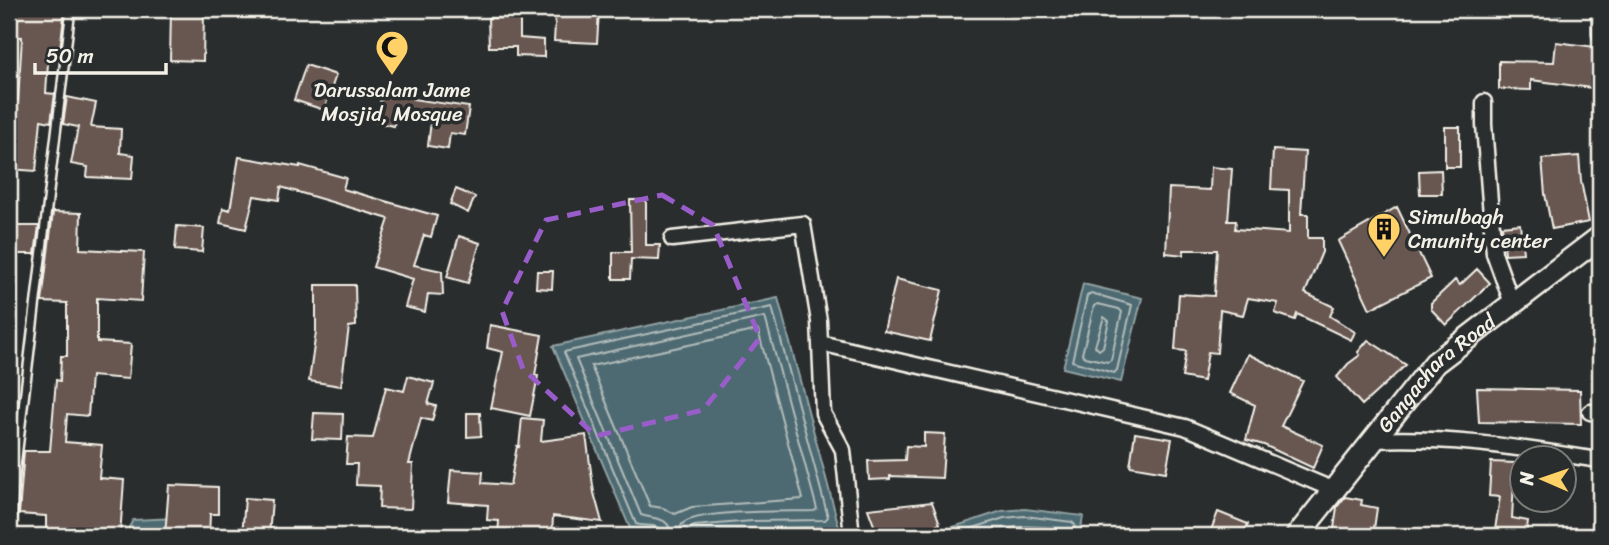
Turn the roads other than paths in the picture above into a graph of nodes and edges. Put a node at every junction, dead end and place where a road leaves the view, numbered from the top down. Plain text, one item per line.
1 (71, 9) edge
2 (1600, 9) edge
3 (1600, 34) edge
4 (1484, 102) dead end
5 (1600, 237) edge
6 (672, 239) dead end
7 (1512, 303) junction
8 (820, 343) junction
9 (1374, 440) junction
10 (1600, 460) edge
11 (1334, 490) junction
12 (12, 536) edge
13 (852, 536) edge
14 (1297, 536) edge

1 - 12 lane
2 - 3 street
4 - 7 street
5 - 7 main road, Gangachara Road
6 - 8 street
7 - 9 main road, Gangachara Road
8 - 11 street
8 - 13 street
9 - 10 street
9 - 11 main road, Gangachara Road
11 - 14 main road, Gangachara Road

